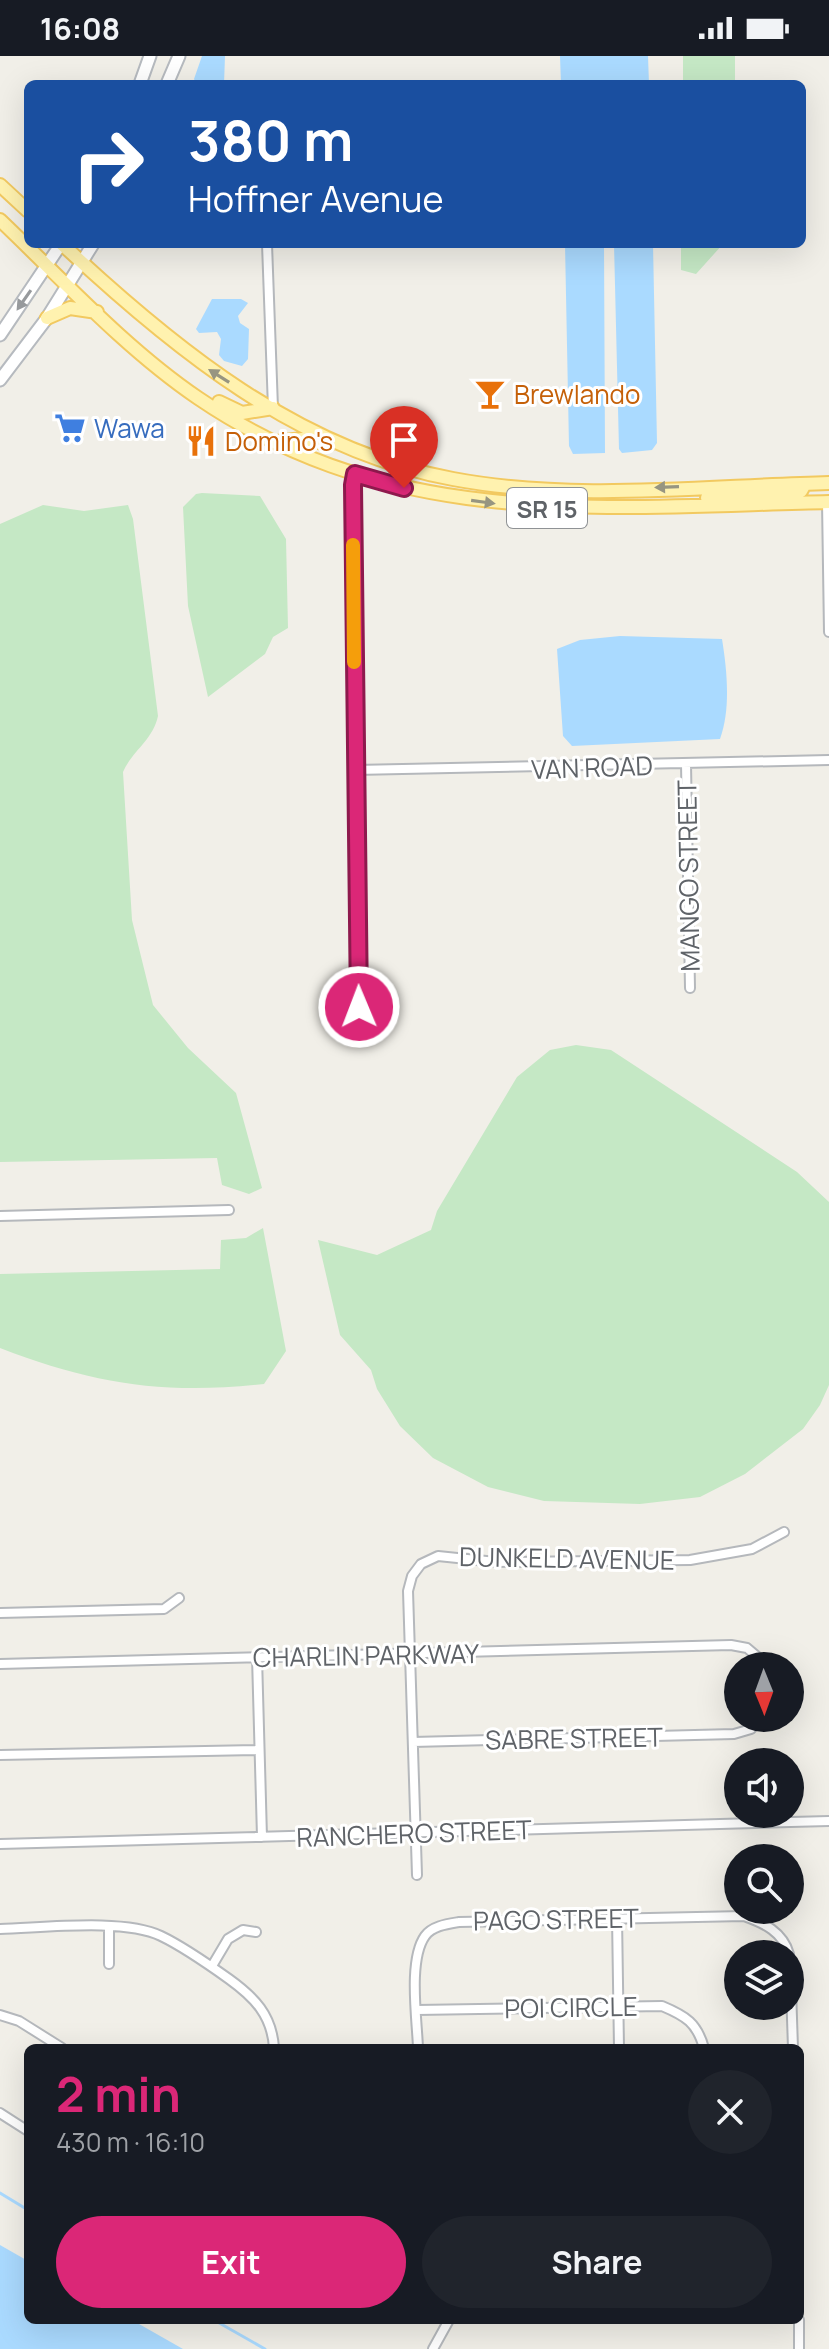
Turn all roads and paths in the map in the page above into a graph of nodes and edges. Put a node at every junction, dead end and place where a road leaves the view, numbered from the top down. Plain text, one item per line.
1 (150, 56) edge
2 (179, 56) edge
3 (141, 80) edge
4 (169, 80) edge
5 (0, 185) edge
6 (24, 207) edge
7 (0, 220) edge
8 (24, 242) edge
9 (30, 248) edge
10 (59, 248) edge
11 (66, 248) edge
12 (91, 248) edge
13 (267, 248) edge
14 (82, 262) junction
15 (48, 265) junction
16 (69, 284) junction
17 (100, 314) junction
18 (47, 318) junction
19 (0, 335) edge
20 (163, 370) junction
21 (0, 380) edge
22 (273, 408) junction
23 (274, 442) junction
24 (396, 465) junction
25 (355, 474) junction
26 (829, 483) edge
27 (805, 484) junction
28 (828, 501) edge
29 (694, 505) junction
30 (829, 632) edge
31 (829, 760) edge
32 (686, 764) junction
33 (355, 770) junction
34 (690, 988) dead end
35 (361, 1039) dead end
36 (229, 1210) dead end
37 (0, 1216) edge
38 (784, 1532) dead end
39 (179, 1598) dead end
40 (0, 1613) edge
41 (752, 1652) edge
42 (412, 1654) junction
43 (257, 1657) junction
44 (0, 1664) edge
45 (741, 1732) edge
46 (413, 1742) junction
47 (259, 1750) junction
48 (0, 1755) edge
49 (829, 1821) edge
50 (416, 1833) junction
51 (262, 1837) junction
52 (0, 1844) edge
53 (417, 1875) dead end
54 (617, 1917) junction
55 (109, 1926) junction
56 (0, 1929) edge
57 (256, 1932) dead end
58 (782, 1940) edge
59 (109, 1964) dead end
60 (212, 1966) junction
61 (618, 2005) junction
62 (417, 2010) junction
63 (0, 2015) edge
64 (792, 2020) edge
65 (56, 2044) edge
66 (273, 2044) edge
67 (418, 2044) edge
68 (619, 2044) edge
69 (703, 2044) edge
70 (793, 2044) edge
71 (0, 2113) edge
72 (24, 2128) edge
73 (447, 2324) edge
74 (799, 2324) edge
75 (433, 2349) edge
76 (799, 2349) edge

1 - 3 main road
2 - 4 main road
5 - 6 main road
7 - 8 main road, SR 15
9 - 15 main road, SR 15
10 - 15 main road
11 - 14 main road, SR 15
12 - 14 main road
13 - 22 street
14 - 16 main road
22 -> 14 main road, SR 15
15 - 16 main road, SR 15
15 -> 19 main road
16 - 17 main road, SR 15
16 - 18 main road
17 - 18 main road
17 - 20 main road, SR 15
18 - 21 main road
20 - 22 main road
20 - 23 main road, SR 15
22 - 24 main road, SR 15
23 - 24 main road
23 - 25 main road, SR 15
27 -> 24 main road, SR 15
25 -> 29 main road, SR 15
25 - 33 street
26 - 27 main road, SR 15
27 - 29 main road
28 - 29 main road, SR 15
28 - 30 street
31 - 32 street, VAN ROAD
32 - 33 street, VAN ROAD
32 - 34 street, MANGO STREET
33 - 35 street
36 - 37 street
38 - 42 street, DUNKELD AVENUE
39 - 40 street
41 - 42 street, CHARLIN PARKWAY
42 - 43 street, CHARLIN PARKWAY
42 - 46 street, DUNKELD AVENUE
43 - 44 street, CHARLIN PARKWAY
43 - 47 street
45 - 46 street, SABRE STREET
46 - 50 street, DUNKELD AVENUE
47 - 48 street
47 - 51 street
49 - 50 street, RANCHERO STREET
50 - 51 street, RANCHERO STREET
50 - 53 street, DUNKELD AVENUE
51 - 52 street, RANCHERO STREET
54 - 58 street, PAGO STREET
54 - 61 street
54 - 62 street, PAGO STREET
55 - 56 street
55 - 59 street
55 - 60 street
57 - 60 street
60 - 66 street
61 - 62 street, POI CIRCLE
61 - 68 street
61 - 69 street, POI CIRCLE
62 - 67 street, PAGO STREET
63 - 65 street
64 - 70 street
71 - 72 street
73 - 75 street
74 - 76 street

